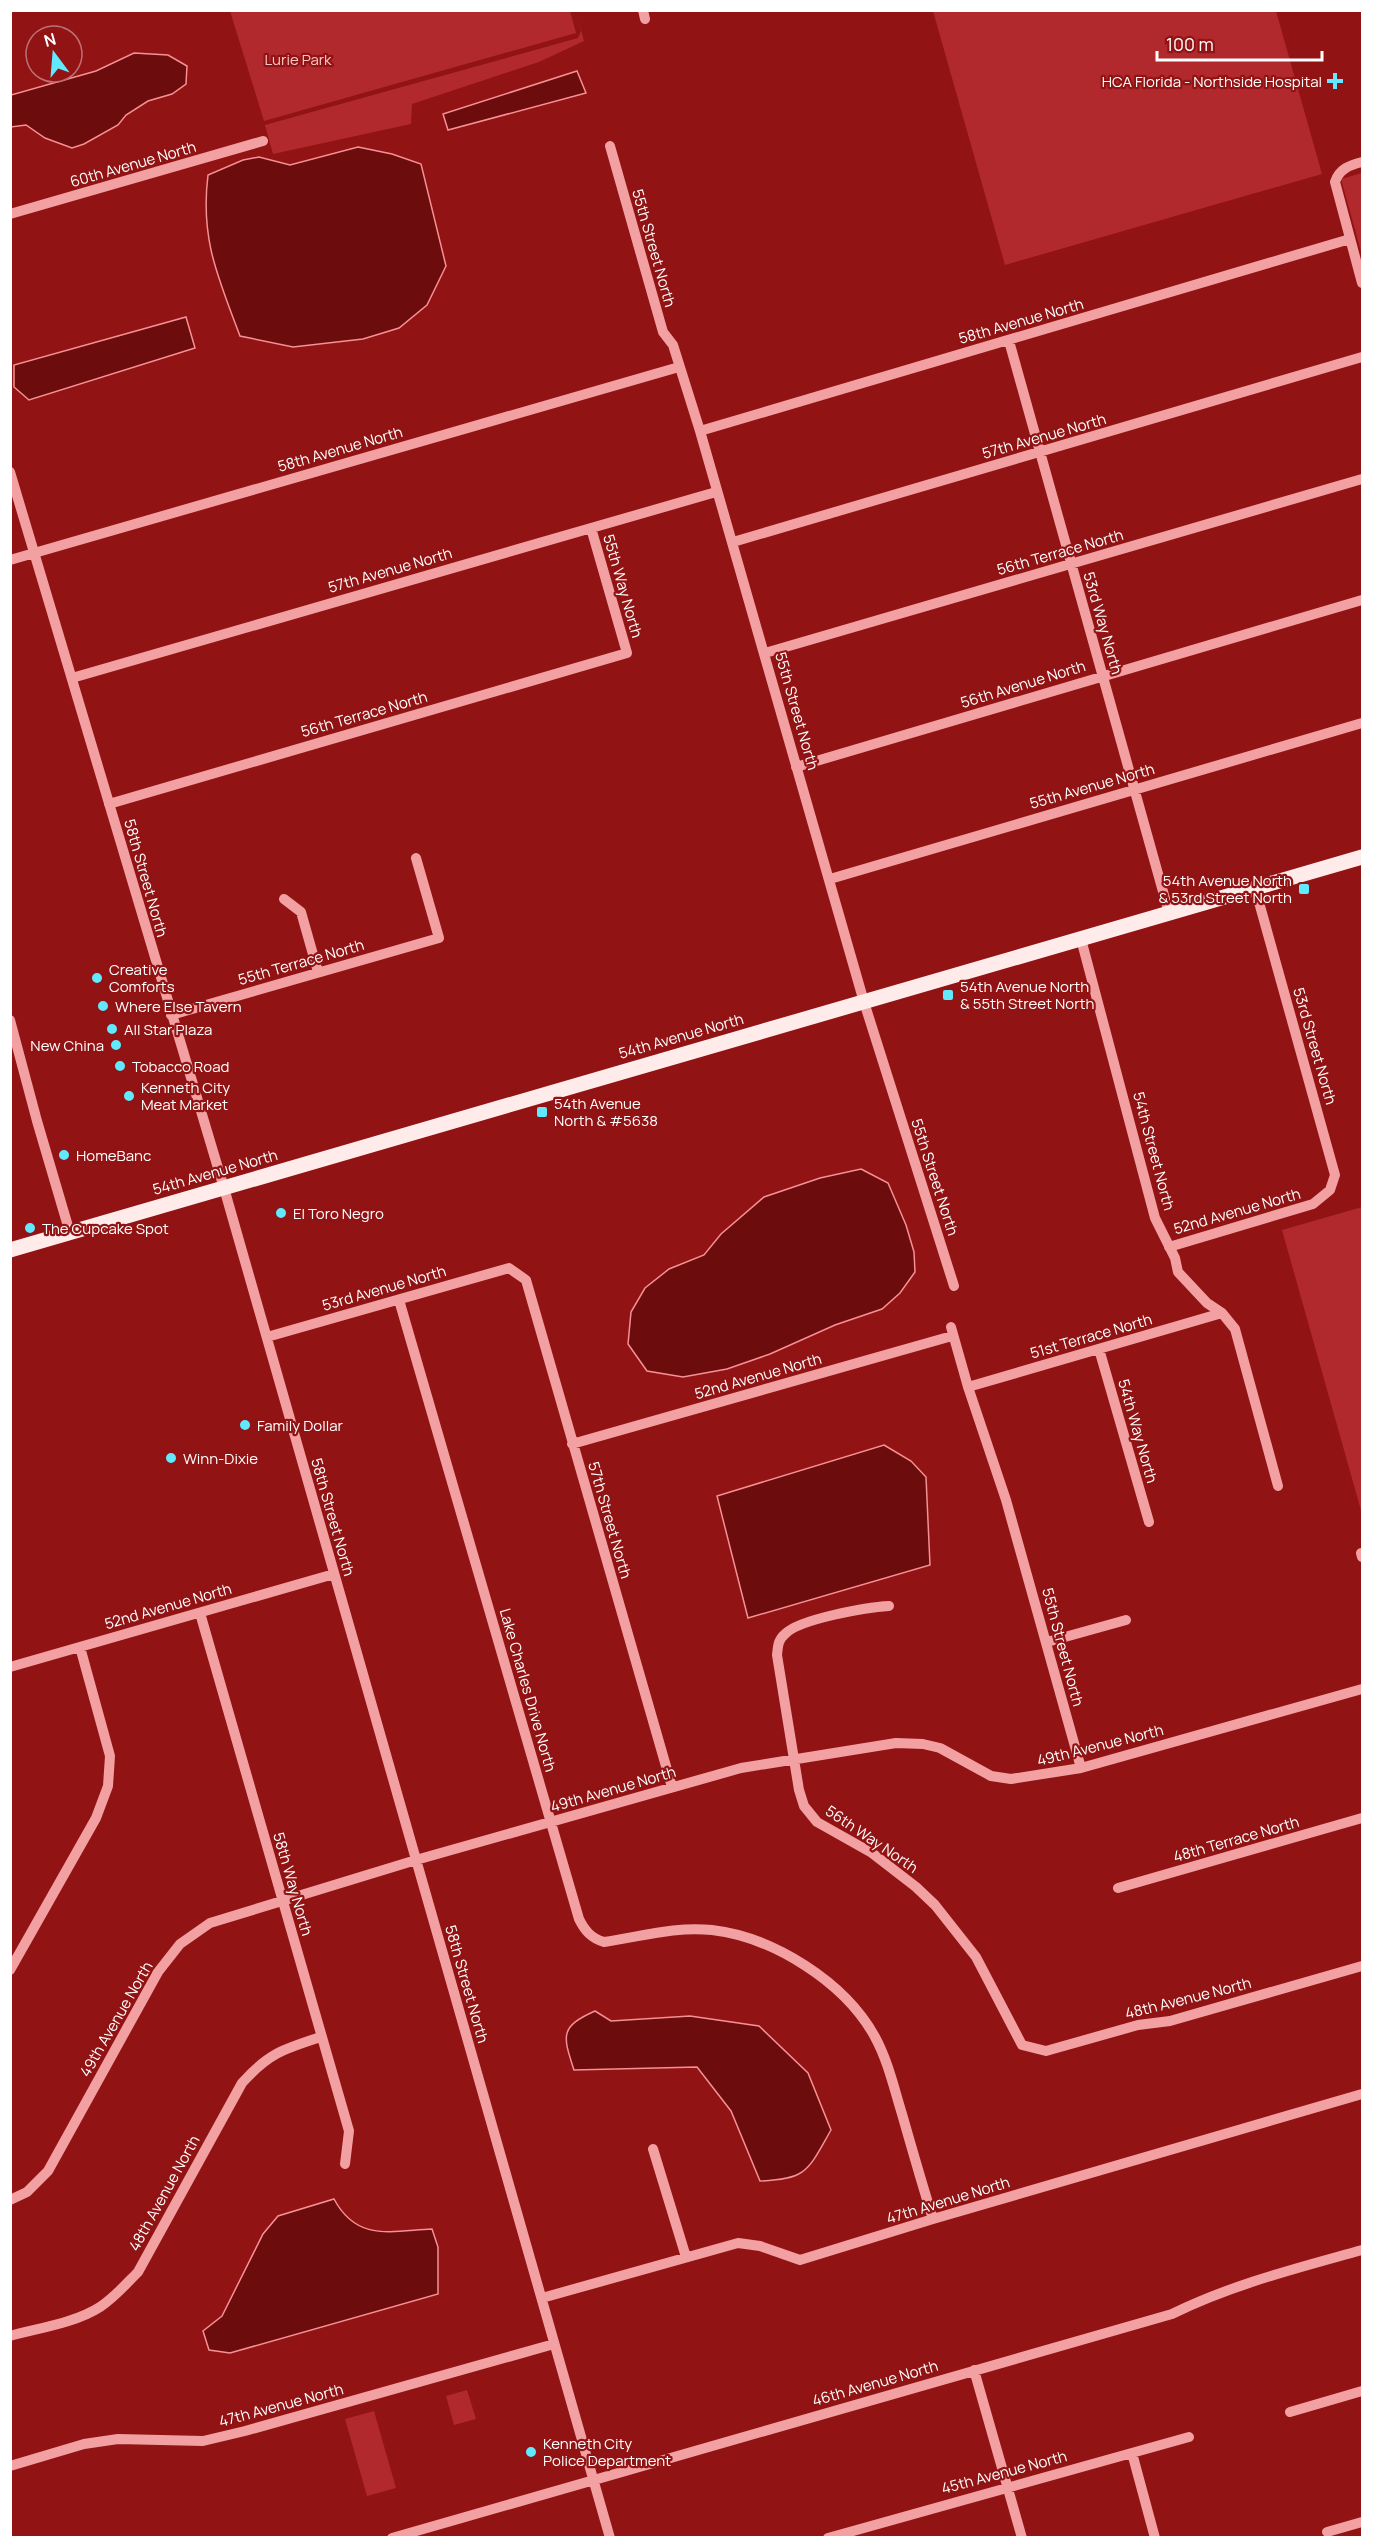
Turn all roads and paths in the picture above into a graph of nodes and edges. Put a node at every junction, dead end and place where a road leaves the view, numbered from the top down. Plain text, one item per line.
1 (263, 141) dead end
2 (610, 146) dead end
3 (1362, 162) edge
4 (10, 214) edge
5 (1350, 239) junction
6 (1362, 283) edge
7 (1009, 341) junction
8 (1362, 357) edge
9 (679, 367) junction
10 (700, 431) junction
11 (1041, 452) junction
12 (10, 472) edge
13 (1362, 479) edge
14 (716, 492) junction
15 (591, 528) junction
16 (733, 543) junction
17 (34, 553) junction
18 (10, 560) edge
19 (1071, 565) junction
20 (1362, 600) edge
21 (627, 653) joint
22 (765, 653) junction
23 (1103, 675) junction
24 (72, 678) junction
25 (1362, 723) edge
26 (796, 767) junction
27 (1134, 790) junction
28 (109, 804) junction
29 (1362, 857) edge
30 (416, 858) dead end
31 (830, 879) junction
32 (1256, 888) junction
33 (284, 898) dead end
34 (1169, 914) junction
35 (1080, 939) junction
36 (318, 972) junction
37 (864, 1002) junction
38 (171, 1015) junction
39 (10, 1020) edge
40 (224, 1188) junction
41 (1313, 1204) joint
42 (70, 1233) junction
43 (1169, 1246) junction
44 (10, 1250) edge
45 (509, 1268) joint
46 (954, 1286) dead end
47 (399, 1300) junction
48 (1222, 1313) junction
49 (952, 1331) joint
50 (267, 1337) junction
51 (1099, 1349) junction
52 (968, 1387) junction
53 (572, 1444) junction
54 (1278, 1486) dead end
55 (1149, 1522) dead end
56 (334, 1574) junction
57 (889, 1606) dead end
58 (200, 1613) junction
59 (1126, 1620) dead end
60 (1047, 1642) junction
61 (80, 1647) junction
62 (10, 1667) edge
63 (1362, 1689) edge
64 (794, 1759) junction
65 (1081, 1768) junction
66 (672, 1788) junction
67 (1362, 1818) edge
68 (551, 1823) junction
69 (417, 1860) junction
70 (1118, 1888) dead end
71 (282, 1900) junction
72 (1362, 1966) edge
73 (10, 1970) edge
74 (321, 2037) junction
75 (1022, 2045) joint
76 (1362, 2094) edge
77 (653, 2149) dead end
78 (345, 2164) dead end
79 (10, 2200) edge
80 (933, 2219) junction
81 (1362, 2250) edge
82 (686, 2257) junction
83 (542, 2298) junction
84 (10, 2336) edge
85 (554, 2344) junction
86 (975, 2370) junction
87 (1362, 2391) edge
88 (1290, 2412) dead end
89 (1190, 2438) dead end
90 (1132, 2453) junction
91 (10, 2466) edge
92 (593, 2478) junction
93 (1008, 2486) junction
94 (1362, 2522) edge
95 (1328, 2532) dead end
96 (392, 2538) edge
97 (610, 2538) edge
98 (828, 2538) edge
99 (1022, 2538) edge
100 (1155, 2538) edge

1 - 4 street, 60th Avenue North
2 - 9 street, 55th Street North
3 - 5 street
5 - 6 street
5 - 7 street, 58th Avenue North
7 - 10 street, 58th Avenue North
7 - 11 street, 53rd Way North
8 - 11 street, 57th Avenue North
9 - 10 street, 55th Street North
9 - 17 street, 58th Avenue North
10 - 14 street, 55th Street North
11 - 16 street, 57th Avenue North
11 - 19 street, 53rd Way North
12 - 17 street, 58th Street North
13 - 19 street, 56th Terrace North
14 - 15 street, 57th Avenue North
14 - 16 street, 55th Street North
15 - 21 street, 55th Way North
15 - 24 street, 57th Avenue North
16 - 22 street, 55th Street North
17 - 18 street, 58th Avenue North
17 - 24 street, 58th Street North
19 - 22 street, 56th Terrace North
19 - 23 street, 53rd Way North
20 - 23 street, 56th Avenue North
21 - 28 street, 56th Terrace North
22 - 26 street, 55th Street North
23 - 26 street, 56th Avenue North
23 - 27 street, 53rd Way North
24 - 28 street, 58th Street North
25 - 27 street, 55th Avenue North
26 - 31 street, 55th Street North
27 - 31 street, 55th Avenue North
27 - 34 street, 53rd Way North
28 - 38 street, 58th Street North
29 - 32 main road, 54th Avenue North
30 - 36 street, 55th Terrace North
31 - 37 street, 55th Street North
32 - 34 main road, 54th Avenue North
32 - 41 street, 53rd Street North
33 - 36 street
34 - 35 main road, 54th Avenue North
35 - 37 main road, 54th Avenue North
35 - 43 street, 54th Street North
36 - 38 street, 55th Terrace North
37 - 40 main road, 54th Avenue North
37 - 46 street, 55th Street North
38 - 40 street, 58th Street North
39 - 42 street
40 - 42 main road, 54th Avenue North
40 - 50 street, 58th Street North
41 - 43 street, 52nd Avenue North
42 - 44 main road, 54th Avenue North
43 - 48 street, 54th Street North
45 - 47 street, 53rd Avenue North
45 - 53 street, 57th Street North
47 - 50 street, 53rd Avenue North
47 - 68 street, Lake Charles Drive North
48 - 51 street, 51st Terrace North
48 - 54 street, 54th Street North
49 - 52 street, 55th Street North
49 - 53 street, 52nd Avenue North
50 - 56 street, 58th Street North
51 - 52 street, 51st Terrace North
51 - 55 street, 54th Way North
52 - 60 street, 55th Street North
53 - 66 street, 57th Street North
56 - 58 street, 52nd Avenue North
56 - 69 street, 58th Street North
57 - 64 street, 56th Way North
58 - 61 street, 52nd Avenue North
58 - 71 street, 58th Way North
59 - 60 street
60 - 65 street, 55th Street North
61 - 62 street, 52nd Avenue North
61 - 73 street
63 - 65 street, 49th Avenue North
64 - 65 street, 49th Avenue North
64 - 66 street, 49th Avenue North
64 - 75 street, 56th Way North
66 - 68 street, 49th Avenue North
67 - 70 street, 48th Terrace North
68 - 69 street, 49th Avenue North
68 - 80 street, Lake Charles Drive North
69 - 71 street, 49th Avenue North
69 - 83 street, 58th Street North
71 - 74 street, 58th Way North
71 - 79 street, 49th Avenue North
72 - 75 street, 48th Avenue North
74 - 78 street, 58th Way North
74 - 84 street, 48th Avenue North
76 - 80 street, 47th Avenue North
77 - 82 street
80 - 82 street, 47th Avenue North
81 - 86 street, 46th Avenue North
82 - 83 street, 47th Avenue North
83 - 85 street, 58th Street North
85 - 91 street, 47th Avenue North
85 - 92 street, 58th Street North
86 - 92 street, 46th Avenue North
86 - 93 street
87 - 88 street
89 - 90 street, 45th Avenue North
90 - 93 street, 45th Avenue North
90 - 100 street
92 - 96 street, 46th Avenue North
92 - 97 street, 58th Street North
93 - 98 street, 45th Avenue North
93 - 99 street
94 - 95 street

